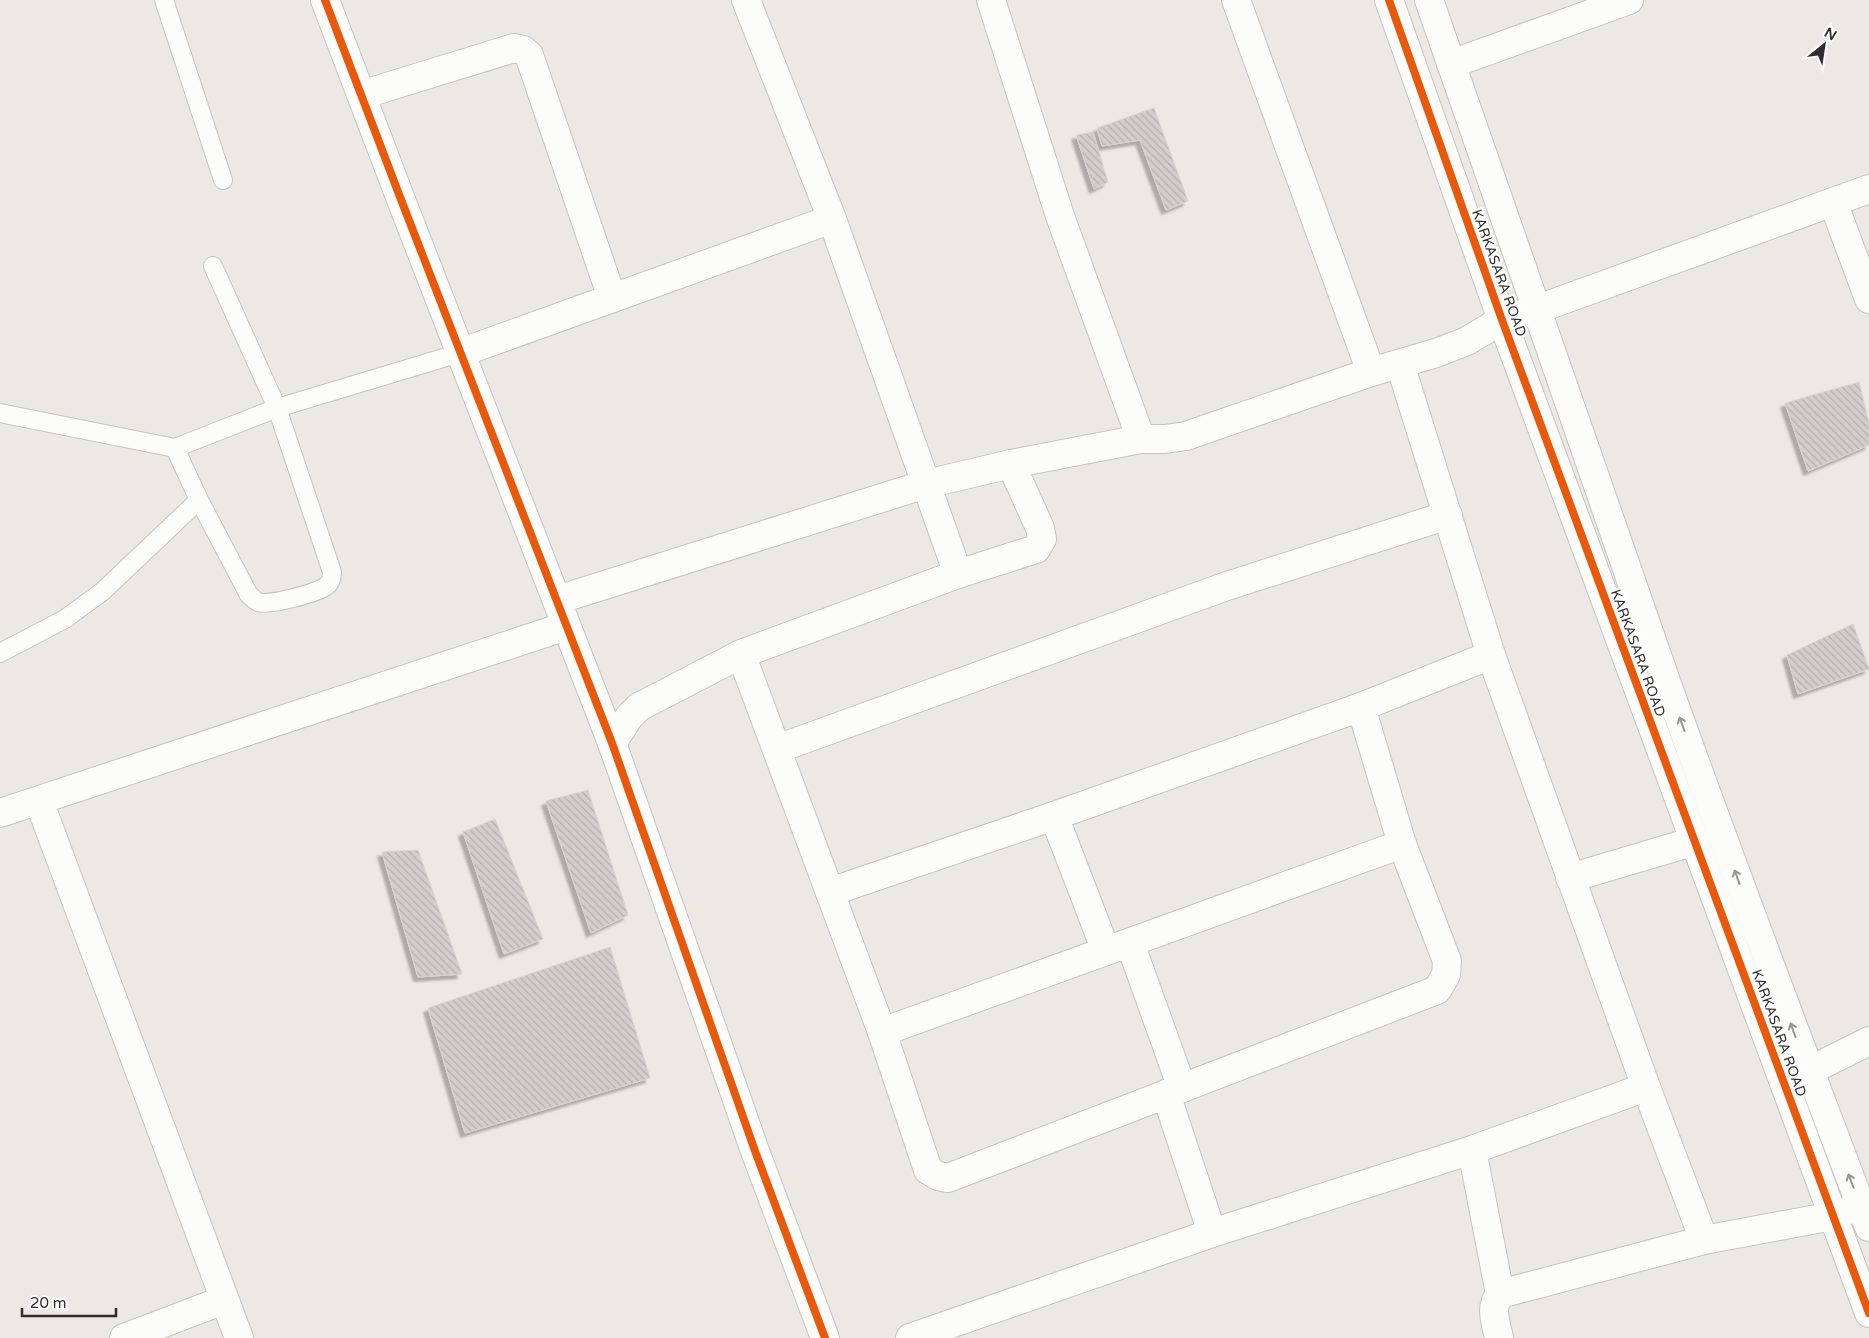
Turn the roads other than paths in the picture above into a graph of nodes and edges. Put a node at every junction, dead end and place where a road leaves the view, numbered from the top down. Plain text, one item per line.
1 (164, 0) edge
2 (325, 0) edge
3 (746, 0) edge
4 (991, 0) edge
5 (1236, 0) edge
6 (1389, 0) edge
7 (1429, 0) edge
8 (1629, 0) edge
9 (1451, 64) junction
10 (361, 95) junction
11 (224, 180) dead end
12 (1869, 189) edge
13 (1833, 202) junction
14 (832, 219) junction
15 (213, 266) dead end
16 (612, 298) junction
17 (1869, 298) edge
18 (1536, 310) junction
19 (1502, 320) junction
20 (460, 353) junction
21 (1400, 364) junction
22 (1371, 372) junction
23 (277, 408) junction
24 (0, 413) edge
25 (1141, 439) junction
26 (175, 448) junction
27 (1011, 464) junction
28 (926, 484) junction
29 (199, 500) junction
30 (1448, 515) junction
31 (958, 574) junction
32 (557, 600) junction
33 (566, 626) junction
34 (0, 653) edge
35 (741, 654) junction
36 (1491, 655) junction
37 (1361, 707) junction
38 (612, 743) junction
39 (777, 749) junction
40 (39, 800) junction
41 (0, 814) edge
42 (1054, 816) junction
43 (1695, 841) junction
44 (1402, 844) junction
45 (1570, 878) junction
46 (830, 892) junction
47 (1118, 947) junction
48 (882, 1032) junction
49 (1869, 1041) edge
50 (1809, 1071) junction
51 (1783, 1080) junction
52 (1646, 1087) junction
53 (1174, 1091) junction
54 (1472, 1150) junction
55 (1833, 1216) junction
56 (1865, 1216) edge
57 (1212, 1233) junction
58 (1704, 1240) junction
59 (1500, 1294) junction
60 (224, 1300) junction
61 (1869, 1313) edge
62 (124, 1338) edge
63 (239, 1338) edge
64 (825, 1338) edge
65 (910, 1338) edge
66 (1499, 1338) edge

1 - 11 lane
2 - 10 street
3 - 14 street
4 - 25 street
5 - 22 street
6 - 19 street, KARKASARA ROAD
7 - 9 street, KARKASARA ROAD
8 - 9 street
9 - 18 street, KARKASARA ROAD
10 - 16 street
10 - 20 street
12 - 13 street
13 - 17 street
13 - 18 street
14 - 16 street
14 - 28 street
15 - 23 lane
16 - 20 street
18 - 19 street
50 -> 18 street, KARKASARA ROAD
19 - 21 street
19 - 43 street, KARKASARA ROAD
20 - 23 lane
20 - 32 street
21 - 22 street
21 - 30 street
22 - 25 street
23 - 26 lane
23 - 29 lane
24 - 26 lane
25 - 27 street
26 - 29 lane
27 - 28 street
27 - 31 street
28 - 31 street
28 - 32 street
29 - 34 lane
30 - 36 street
30 - 39 street
31 - 35 street
32 - 33 street
33 - 38 street
33 - 40 street
35 - 38 street
35 - 39 street
36 - 37 street
36 - 45 street
37 - 42 street
37 - 44 street
38 - 64 street
39 - 46 street
40 - 41 street
40 - 60 street
42 - 46 street
42 - 47 street
43 - 45 street
43 - 51 street, KARKASARA ROAD
44 - 47 street
44 - 53 street
45 - 52 street
46 - 48 street
47 - 48 street
47 - 53 street
48 - 53 street
49 - 50 street
50 - 51 street
56 -> 50 street, KARKASARA ROAD
51 - 55 street, KARKASARA ROAD
52 - 54 street
52 - 58 street
53 - 57 street
54 - 57 street
54 - 59 street
55 - 56 street
55 - 58 street
55 - 61 street, KARKASARA ROAD
57 - 65 street
58 - 59 street
59 - 66 street
60 - 62 street
60 - 63 street

